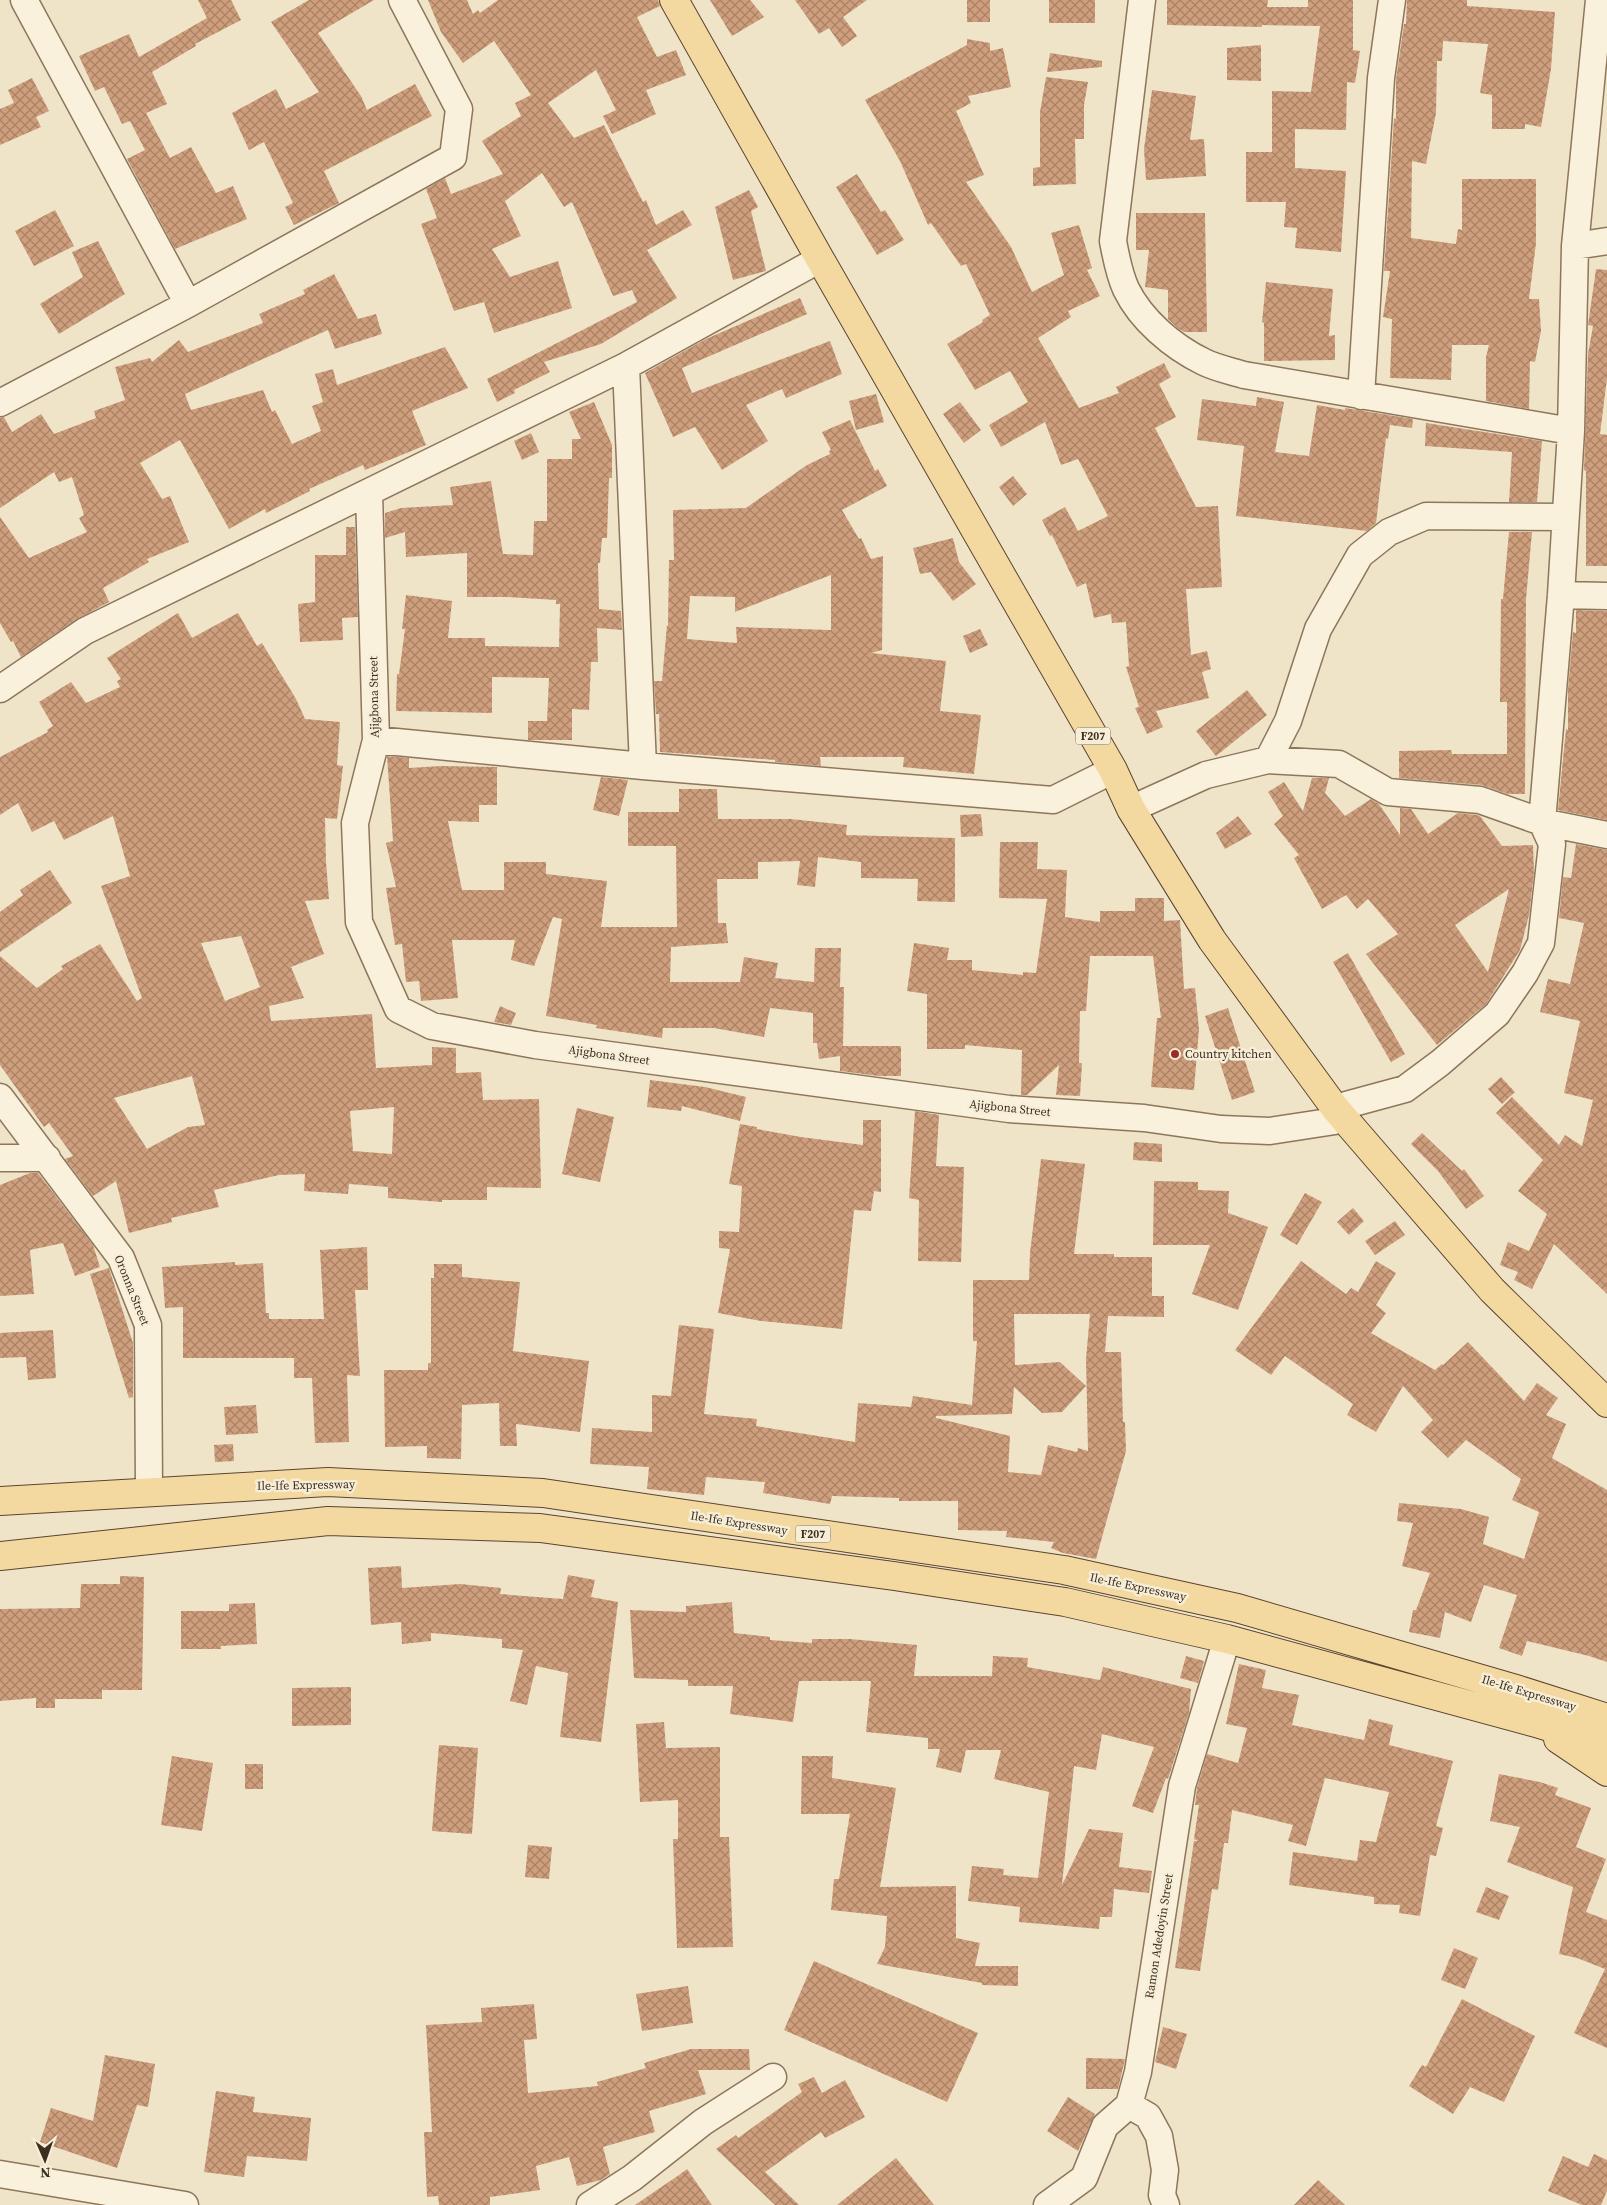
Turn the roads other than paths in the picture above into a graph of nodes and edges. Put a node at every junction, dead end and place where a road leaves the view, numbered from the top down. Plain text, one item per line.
1 (24, 0) edge
2 (402, 0) edge
3 (674, 0) edge
4 (1142, 0) edge
5 (1392, 0) edge
6 (1599, 0) edge
7 (1607, 241) edge
8 (1575, 246) junction
9 (820, 259) junction
10 (188, 304) junction
11 (626, 366) junction
12 (1361, 396) junction
13 (0, 403) edge
14 (1571, 431) junction
15 (369, 493) junction
16 (1565, 517) junction
17 (1561, 595) junction
18 (1607, 596) edge
19 (0, 689) edge
20 (376, 740) junction
21 (1268, 760) junction
22 (644, 766) junction
23 (1112, 770) junction
24 (1131, 809) junction
25 (1542, 822) junction
26 (1607, 835) edge
27 (0, 1097) edge
28 (1335, 1108) junction
29 (0, 1158) edge
30 (47, 1158) junction
31 (1607, 1403) edge
32 (149, 1492) junction
33 (0, 1501) edge
34 (0, 1556) edge
35 (1227, 1639) junction
36 (1600, 1711) edge
37 (1536, 1723) junction
38 (1607, 1745) edge
39 (1607, 1772) edge
40 (773, 2077) dead end
41 (1129, 2105) junction
42 (0, 2174) edge
43 (184, 2205) edge
44 (590, 2205) edge
45 (1048, 2205) edge
46 (1166, 2205) edge

1 - 10 street
2 - 10 street
3 - 9 main road, F207
4 - 12 street
5 - 12 street
6 - 8 street
7 - 8 street
8 - 14 street
9 - 11 street
9 - 23 main road, F207
10 - 13 street
11 - 15 street
11 - 22 street
12 - 14 street
14 - 16 street
15 - 19 street
15 - 20 street, Ajigbona Street
16 - 17 street
16 - 21 street
17 - 18 street
17 - 25 street
20 - 22 street
20 - 28 street, Ajigbona Street
21 - 24 street
21 - 25 street
22 - 23 street
23 - 24 main road, F207
24 - 28 main road, F207
25 - 26 street
25 - 28 street
27 - 30 street, Oronna Street
28 - 31 main road, F207
29 - 30 street
30 - 32 street, Oronna Street
32 - 33 main road, Ile-Ife Expressway / F207
32 - 36 main road, Ile-Ife Expressway / F207
34 - 35 main road
35 - 37 main road
35 - 41 street, Ramon Adedoyin Street
37 - 38 main road
37 - 39 main road
40 - 44 street
41 - 45 street
41 - 46 street
42 - 43 street

